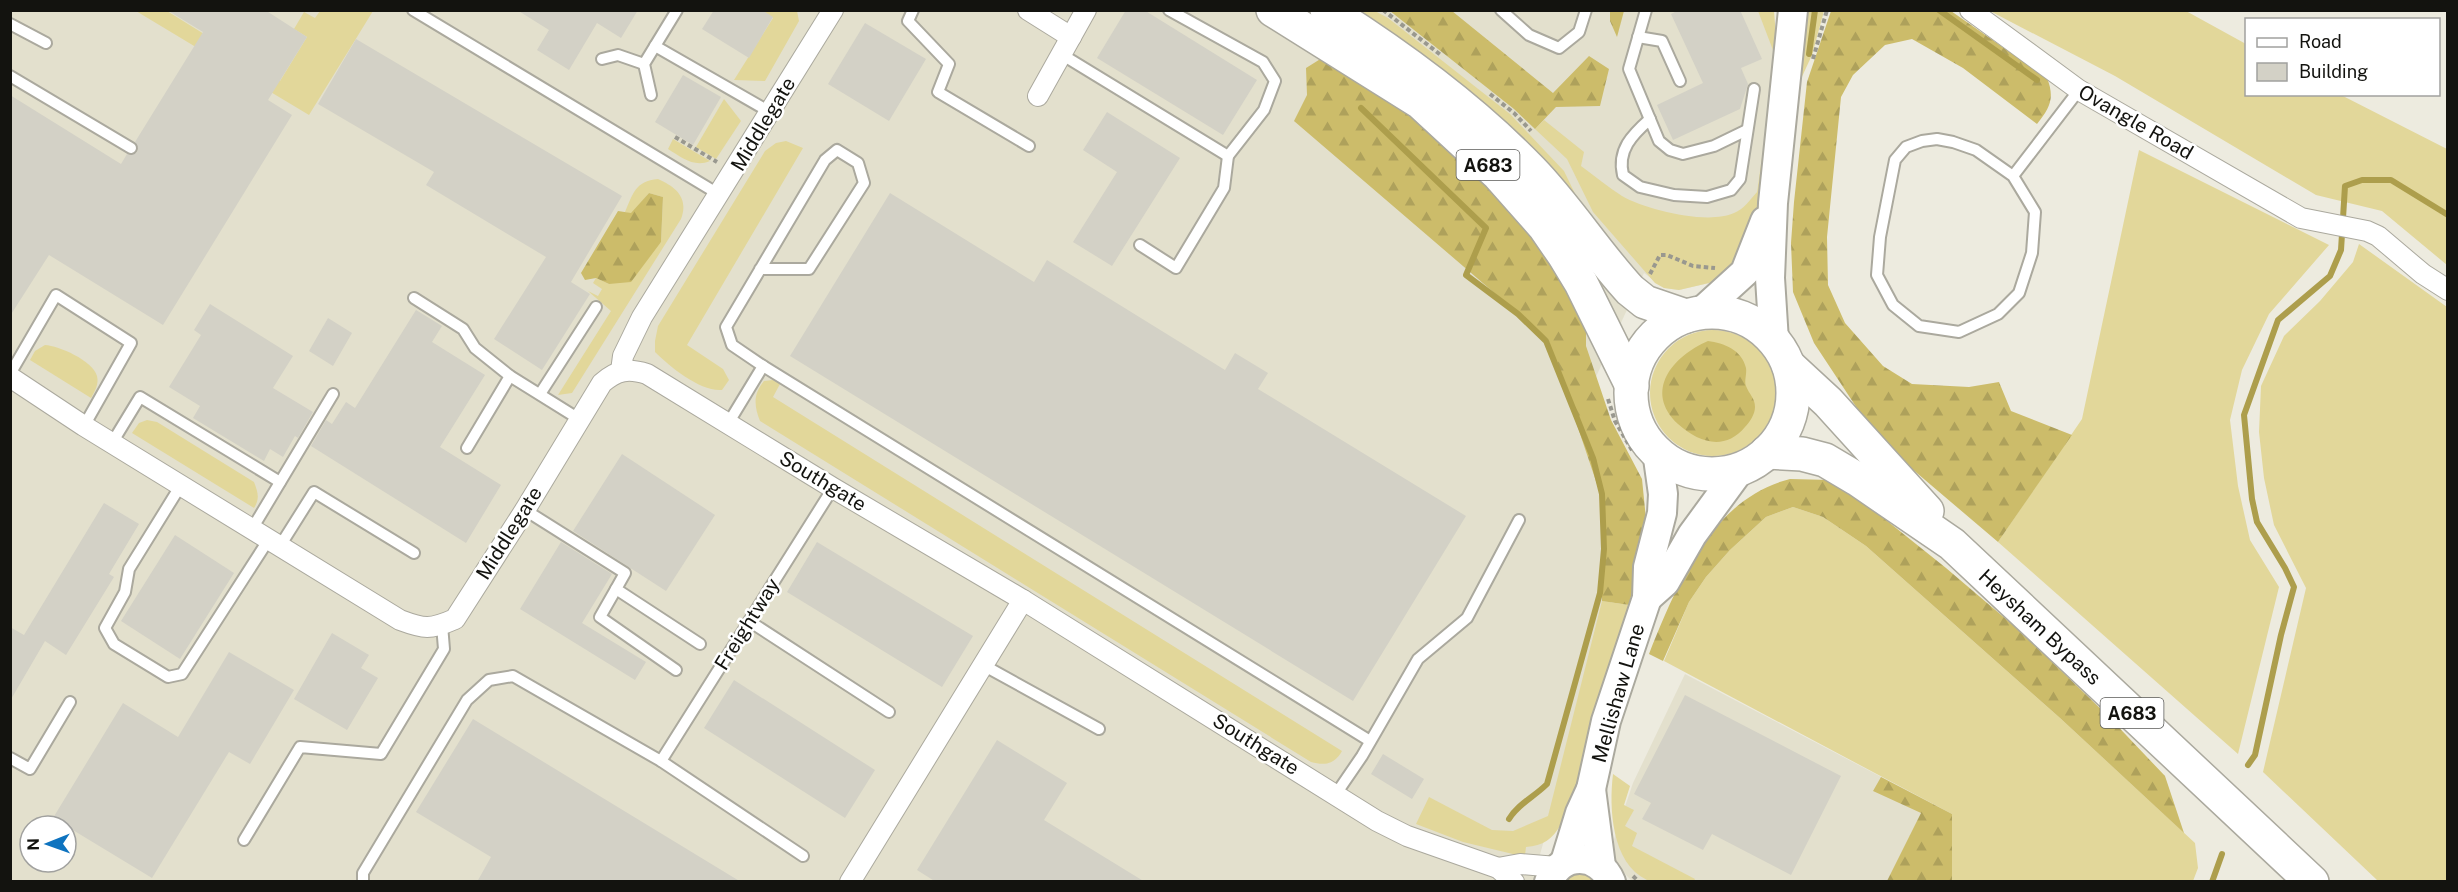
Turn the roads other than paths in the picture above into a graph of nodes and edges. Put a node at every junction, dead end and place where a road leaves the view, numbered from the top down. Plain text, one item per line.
1 (413, 10) edge
2 (677, 10) edge
3 (833, 10) edge
4 (913, 10) edge
5 (1028, 10) edge
6 (1086, 10) edge
7 (1169, 10) edge
8 (1273, 10) edge
9 (1327, 10) edge
10 (1501, 10) edge
11 (1586, 10) edge
12 (1646, 10) edge
13 (1781, 10) edge
14 (1793, 10) edge
15 (1970, 10) edge
16 (10, 24) edge
17 (1071, 37) junction
18 (1638, 37) junction
19 (46, 44) dead end
20 (656, 46) junction
21 (1061, 54) junction
22 (602, 59) dead end
23 (1800, 62) junction
24 (644, 64) junction
25 (10, 76) edge
26 (1680, 81) dead end
27 (1754, 89) dead end
28 (2079, 90) junction
29 (651, 95) dead end
30 (1038, 96) dead end
31 (770, 112) junction
32 (1650, 119) junction
33 (1747, 130) junction
34 (1029, 146) dead end
35 (131, 148) dead end
36 (1228, 156) junction
37 (2013, 176) junction
38 (720, 195) junction
39 (1773, 203) junction
40 (1140, 244) dead end
41 (760, 269) junction
42 (2448, 291) edge
43 (414, 298) dead end
44 (596, 307) dead end
45 (1694, 314) junction
46 (1782, 353) junction
47 (763, 366) junction
48 (621, 371) junction
49 (10, 376) edge
50 (510, 376) junction
51 (1618, 388) junction
52 (333, 394) dead end
53 (540, 394) junction
54 (579, 418) junction
55 (729, 422) junction
56 (84, 426) junction
57 (112, 443) junction
58 (467, 448) dead end
59 (1647, 456) junction
60 (1754, 460) junction
61 (280, 482) junction
62 (181, 485) junction
63 (833, 488) junction
64 (525, 510) junction
65 (1519, 520) dead end
66 (252, 529) junction
67 (275, 543) junction
68 (1952, 544) junction
69 (414, 553) dead end
70 (616, 589) junction
71 (1647, 598) junction
72 (1023, 600) junction
73 (749, 621) junction
74 (442, 625) junction
75 (700, 644) dead end
76 (983, 665) junction
77 (676, 670) dead end
78 (69, 702) dead end
79 (889, 712) dead end
80 (1098, 729) dead end
81 (1370, 741) junction
82 (10, 758) edge
83 (661, 761) junction
84 (1591, 789) junction
85 (1336, 794) junction
86 (244, 840) dead end
87 (803, 856) dead end
88 (1498, 868) junction
89 (1557, 870) edge
90 (1610, 876) edge
91 (363, 882) edge
92 (850, 882) edge
93 (1514, 882) edge
94 (2312, 882) edge

1 - 38 lane
2 - 20 lane
3 - 31 street, Middlegate
4 - 34 lane
5 - 17 street
6 - 17 street
7 - 36 lane
8 - 51 highway, A683
9 - 45 highway, A683
10 - 11 lane
12 - 18 lane
13 - 23 main road
14 - 23 main road
15 - 28 street, Ovangle Road
16 - 19 lane
17 - 21 street
18 - 26 lane
18 - 32 lane
20 - 24 lane
20 - 31 lane
21 - 30 street
21 - 36 lane
22 - 24 lane
23 - 39 main road
24 - 29 lane
25 - 35 lane
27 - 33 lane
28 - 37 lane
28 - 42 street, Ovangle Road
31 - 38 street, Middlegate
32 - 33 lane
32 - 33 lane
36 - 40 lane
37 - 37 lane
38 - 48 street, Middlegate
39 - 45 main road
39 - 46 main road
41 - 41 lane
41 - 47 lane
43 - 50 lane
44 - 53 lane
45 - 46 highway, A683
45 - 51 highway, A683
46 - 60 highway
46 - 68 highway, Heysham Bypass / A683
47 - 55 lane
47 - 81 lane
48 - 54 street, Middlegate
48 - 55 street, Southgate
49 - 56 street
49 - 56 lane
50 - 53 lane
50 - 58 lane
51 - 59 highway, A683
52 - 61 lane
53 - 54 lane
54 - 64 street, Middlegate
55 - 63 street, Southgate
56 - 57 street
57 - 61 lane
57 - 62 street
59 - 60 highway, A683
59 - 71 main road, Mellishaw Lane
60 - 68 highway, Heysham Bypass / A683
60 - 71 main road, Mellishaw Lane
61 - 66 lane
62 - 66 street
62 - 67 lane
63 - 72 street, Southgate
63 - 73 lane, Freightway
64 - 70 lane
64 - 74 street, Middlegate
65 - 81 lane
66 - 67 street
67 - 69 lane
67 - 74 street
68 - 94 highway, Heysham Bypass / A683
70 - 75 lane
70 - 77 lane
71 - 84 main road, Mellishaw Lane
72 - 76 street
72 - 85 street, Southgate
73 - 79 lane
73 - 83 lane, Freightway
74 - 86 lane
76 - 80 lane
76 - 92 street
78 - 82 lane
81 - 85 lane
83 - 87 lane
83 - 91 lane
84 - 89 main road, Mellishaw Lane
84 - 90 main road, Mellishaw Lane
85 - 88 street, Southgate
88 - 89 street, Southgate
88 - 93 street, Southgate
89 - 90 main road

